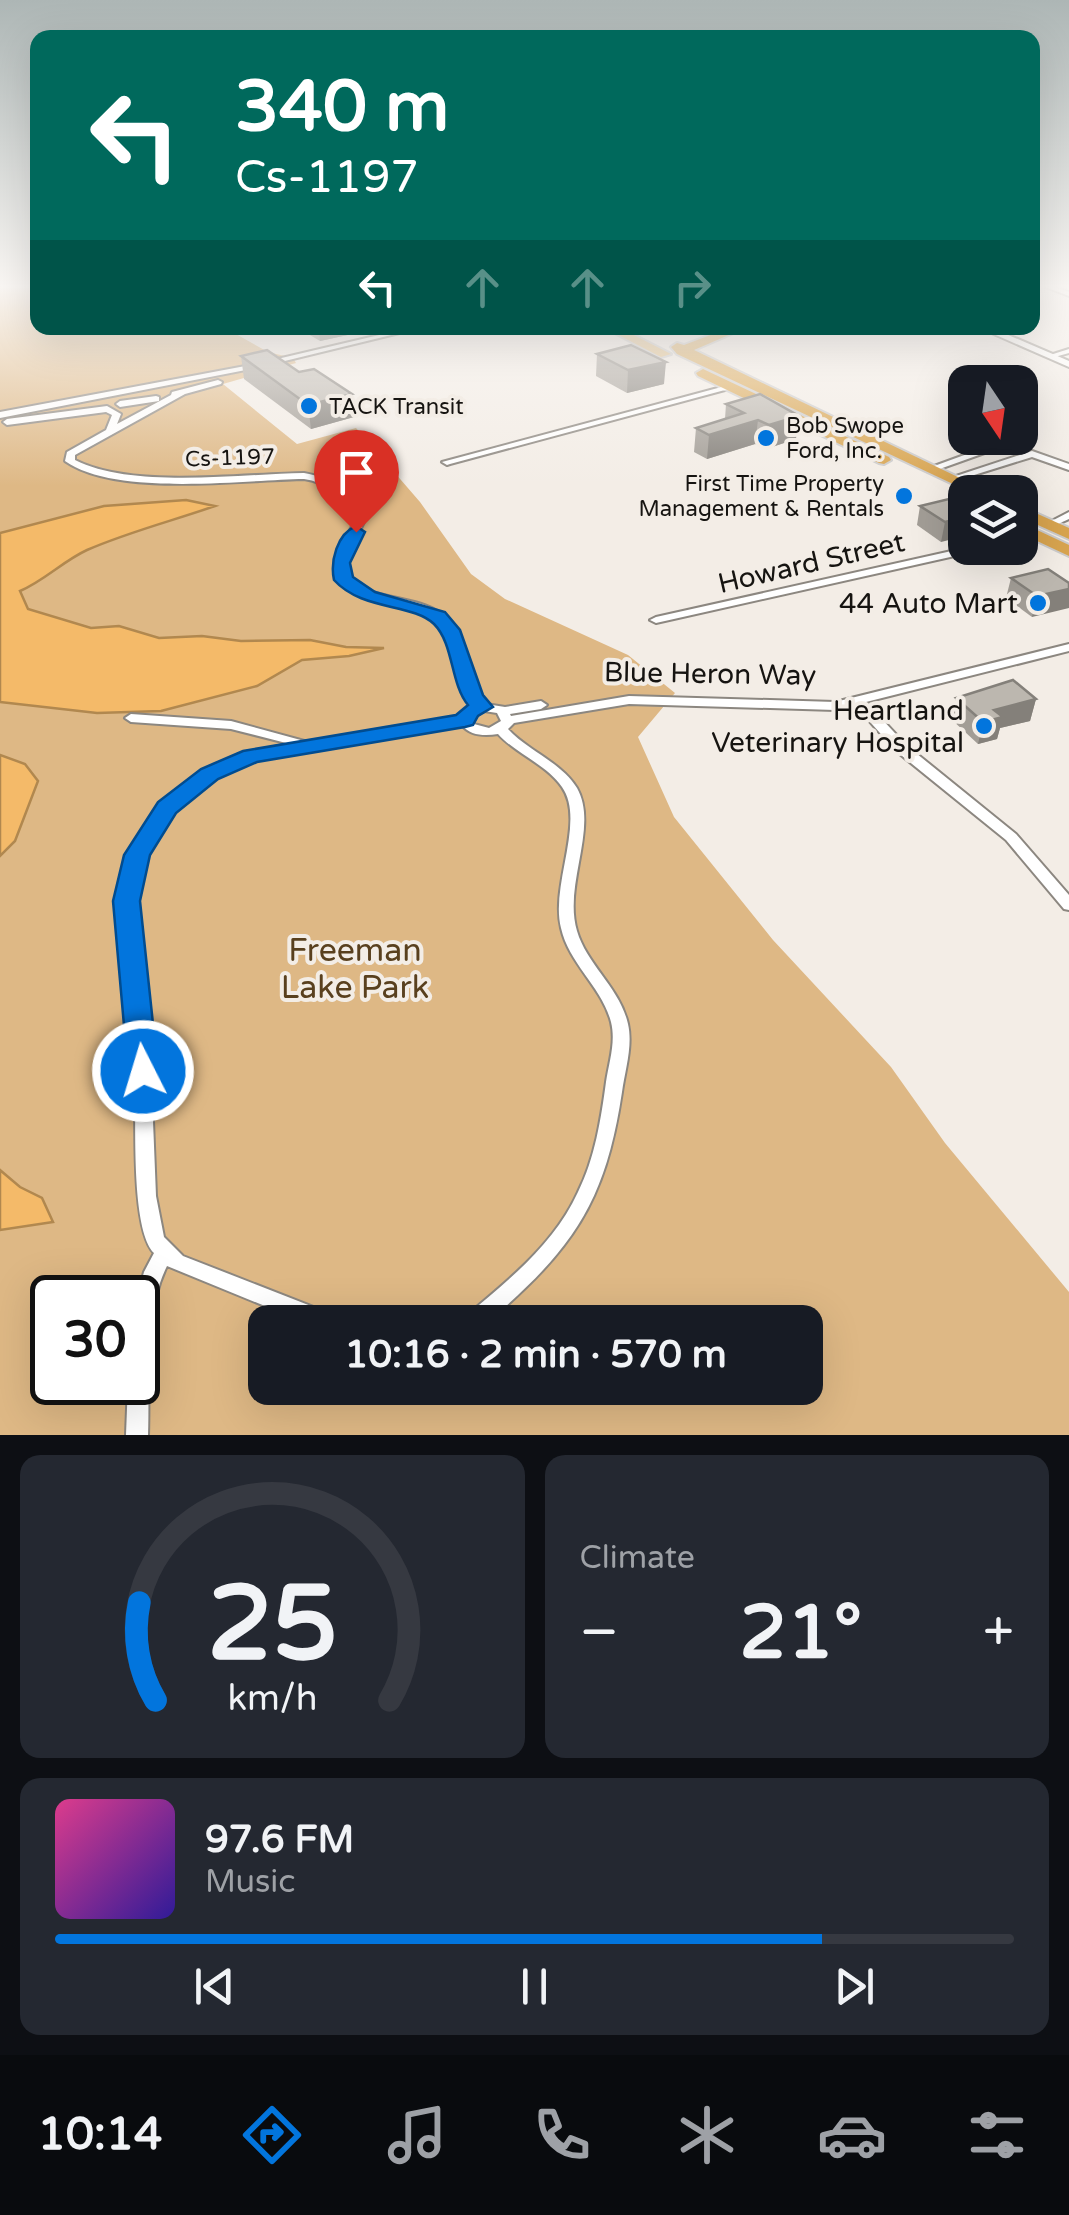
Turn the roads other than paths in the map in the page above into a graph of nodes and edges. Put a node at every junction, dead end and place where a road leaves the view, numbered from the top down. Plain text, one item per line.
1 (314, 353) edge
2 (333, 353) edge
3 (678, 353) edge
4 (680, 353) edge
5 (717, 353) edge
6 (1044, 353) edge
7 (1065, 353) edge
8 (1051, 356) junction
9 (1069, 364) edge
10 (706, 375) junction
11 (734, 381) junction
12 (182, 392) junction
13 (111, 395) junction
14 (117, 408) junction
15 (0, 418) edge
16 (827, 418) junction
17 (109, 430) junction
18 (832, 436) junction
19 (973, 455) edge
20 (447, 462) dead end
21 (1069, 467) edge
22 (925, 473) junction
23 (964, 475) edge
24 (948, 478) edge
25 (948, 484) edge
26 (948, 487) edge
27 (1069, 515) edge
28 (1038, 526) edge
29 (1038, 530) edge
30 (1038, 533) edge
31 (1069, 534) edge
32 (1069, 548) edge
33 (948, 554) edge
34 (656, 620) dead end
35 (1069, 648) edge
36 (857, 700) junction
37 (482, 707) junction
38 (131, 718) dead end
39 (465, 720) junction
40 (505, 720) junction
41 (310, 746) junction
42 (1069, 906) edge
43 (164, 1252) junction
44 (284, 1305) edge
45 (492, 1305) edge
46 (137, 1435) edge

1 - 13 street
2 - 12 street
3 - 10 highway
4 - 11 highway
5 - 11 highway
6 - 8 street
7 - 8 street
8 - 9 street
10 - 11 highway
10 - 16 highway
11 - 16 highway
11 - 18 highway
11 - 20 street
12 - 14 street
12 - 17 street, Cs-1197
13 - 14 street
13 - 15 street
14 - 15 street
14 - 17 street
16 - 22 highway
17 - 37 street, Cs-1197
18 - 22 highway
18 - 25 highway
19 - 22 street
21 - 23 street
22 - 24 highway
22 - 26 highway
27 - 28 street
29 - 31 highway
30 - 32 highway
33 - 34 street, Howard Street
35 - 36 street, Blue Heron Way
36 - 40 street, Blue Heron Way
36 - 42 street
37 - 39 street
37 - 40 street
38 - 41 street
39 - 40 street
39 - 41 street
40 - 45 street
41 - 43 street
43 - 44 street
43 - 46 street

